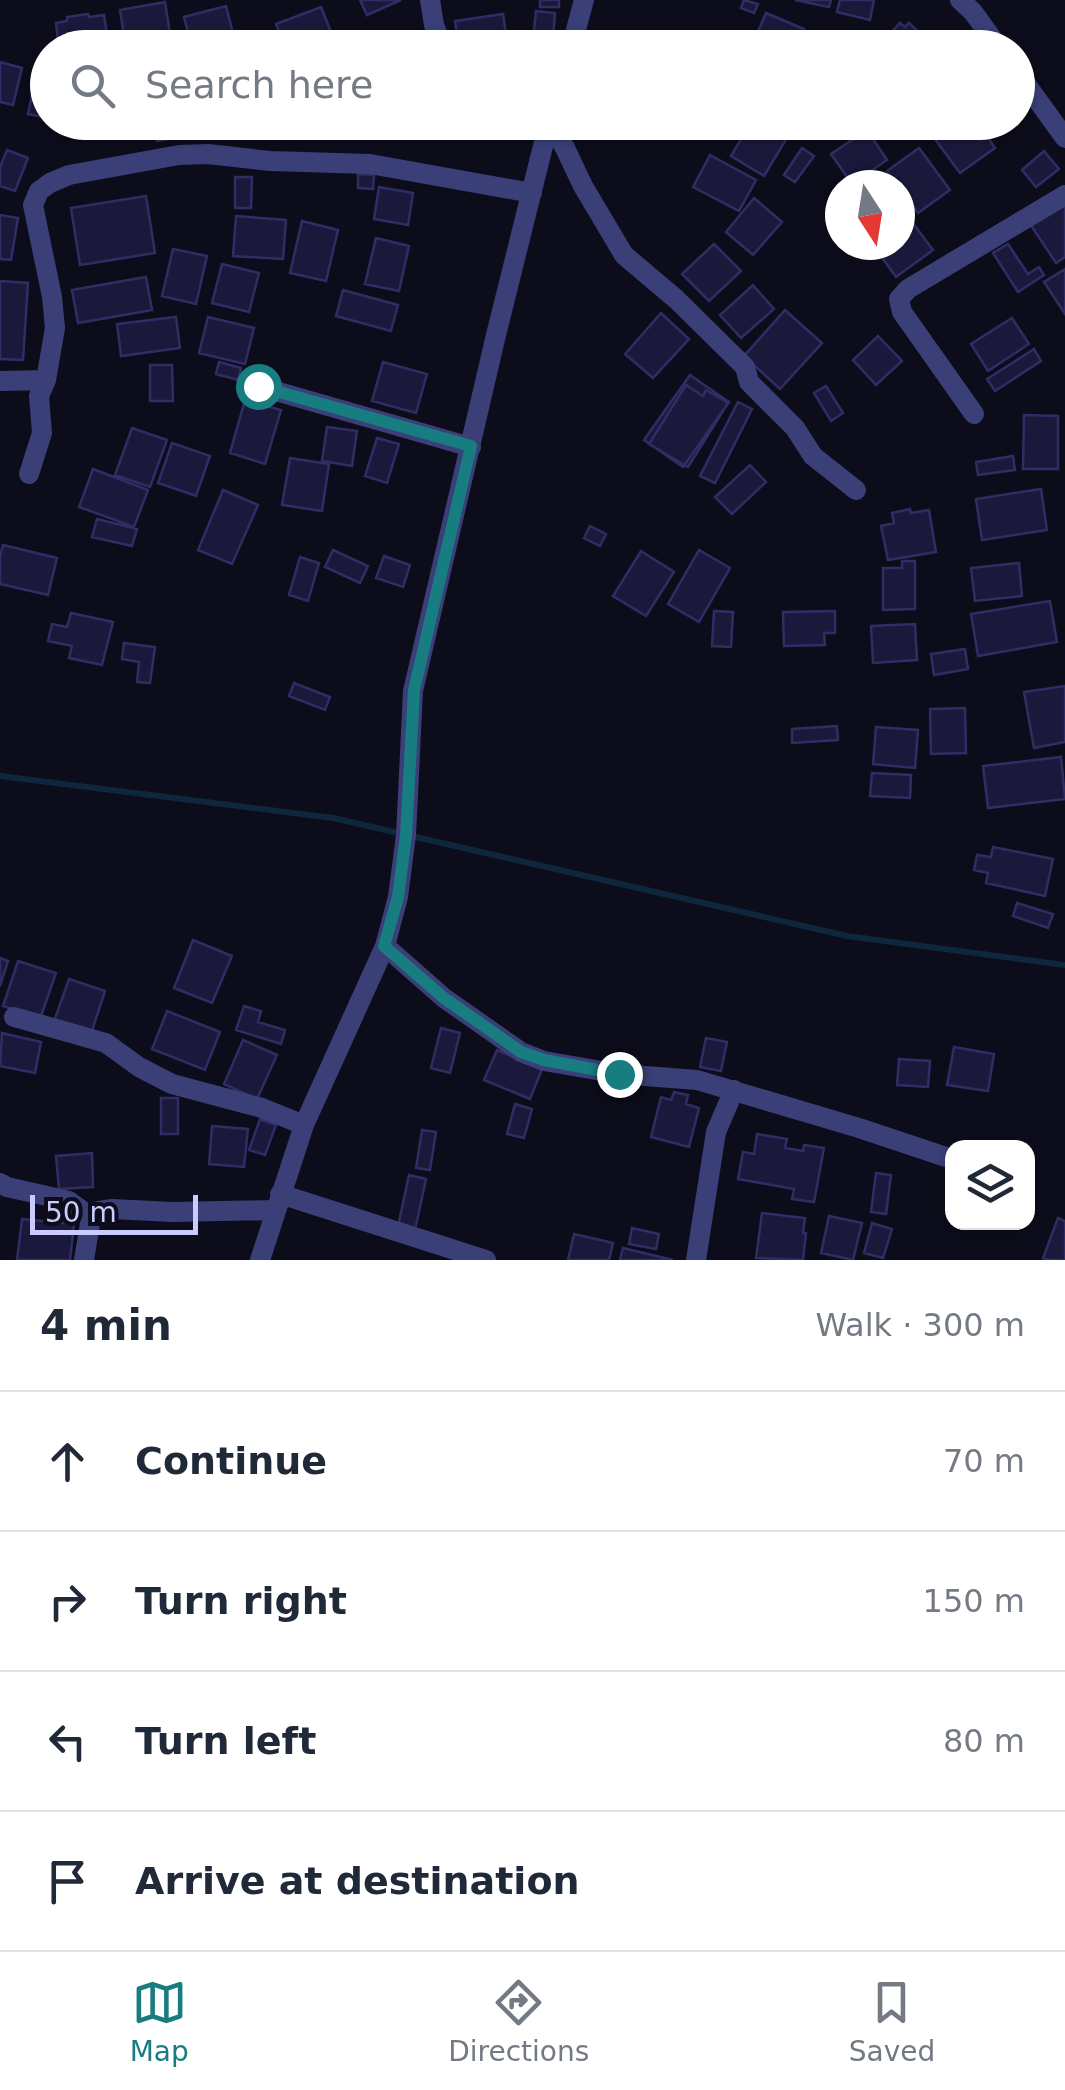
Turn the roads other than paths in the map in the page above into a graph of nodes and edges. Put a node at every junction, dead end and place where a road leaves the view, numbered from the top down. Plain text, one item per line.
1 (430, 0) edge
2 (584, 0) edge
3 (960, 0) edge
4 (436, 30) edge
5 (575, 30) edge
6 (986, 30) edge
7 (1035, 97) edge
8 (1065, 138) edge
9 (546, 140) edge
10 (560, 140) edge
11 (532, 194) junction
12 (1065, 195) edge
13 (46, 380) junction
14 (0, 381) edge
15 (258, 386) dead end
16 (974, 414) dead end
17 (471, 446) junction
18 (29, 474) dead end
19 (856, 490) dead end
20 (384, 946) junction
21 (14, 1017) dead end
22 (734, 1090) junction
23 (304, 1124) junction
24 (945, 1157) edge
25 (0, 1183) edge
26 (277, 1202) junction
27 (91, 1218) junction
28 (84, 1260) edge
29 (260, 1260) edge
30 (486, 1260) edge
31 (696, 1260) edge

1 - 4 street
2 - 5 street
3 - 6 street
7 - 8 street
9 - 11 street
10 - 19 street
11 - 13 street
11 - 17 street
12 - 16 street
13 - 14 street
13 - 18 street
15 - 17 street
17 - 20 street
20 - 22 street
20 - 23 street
21 - 23 street
22 - 24 street
22 - 31 street
23 - 26 street
25 - 27 street
26 - 27 street
26 - 29 street
26 - 30 street
27 - 28 street

